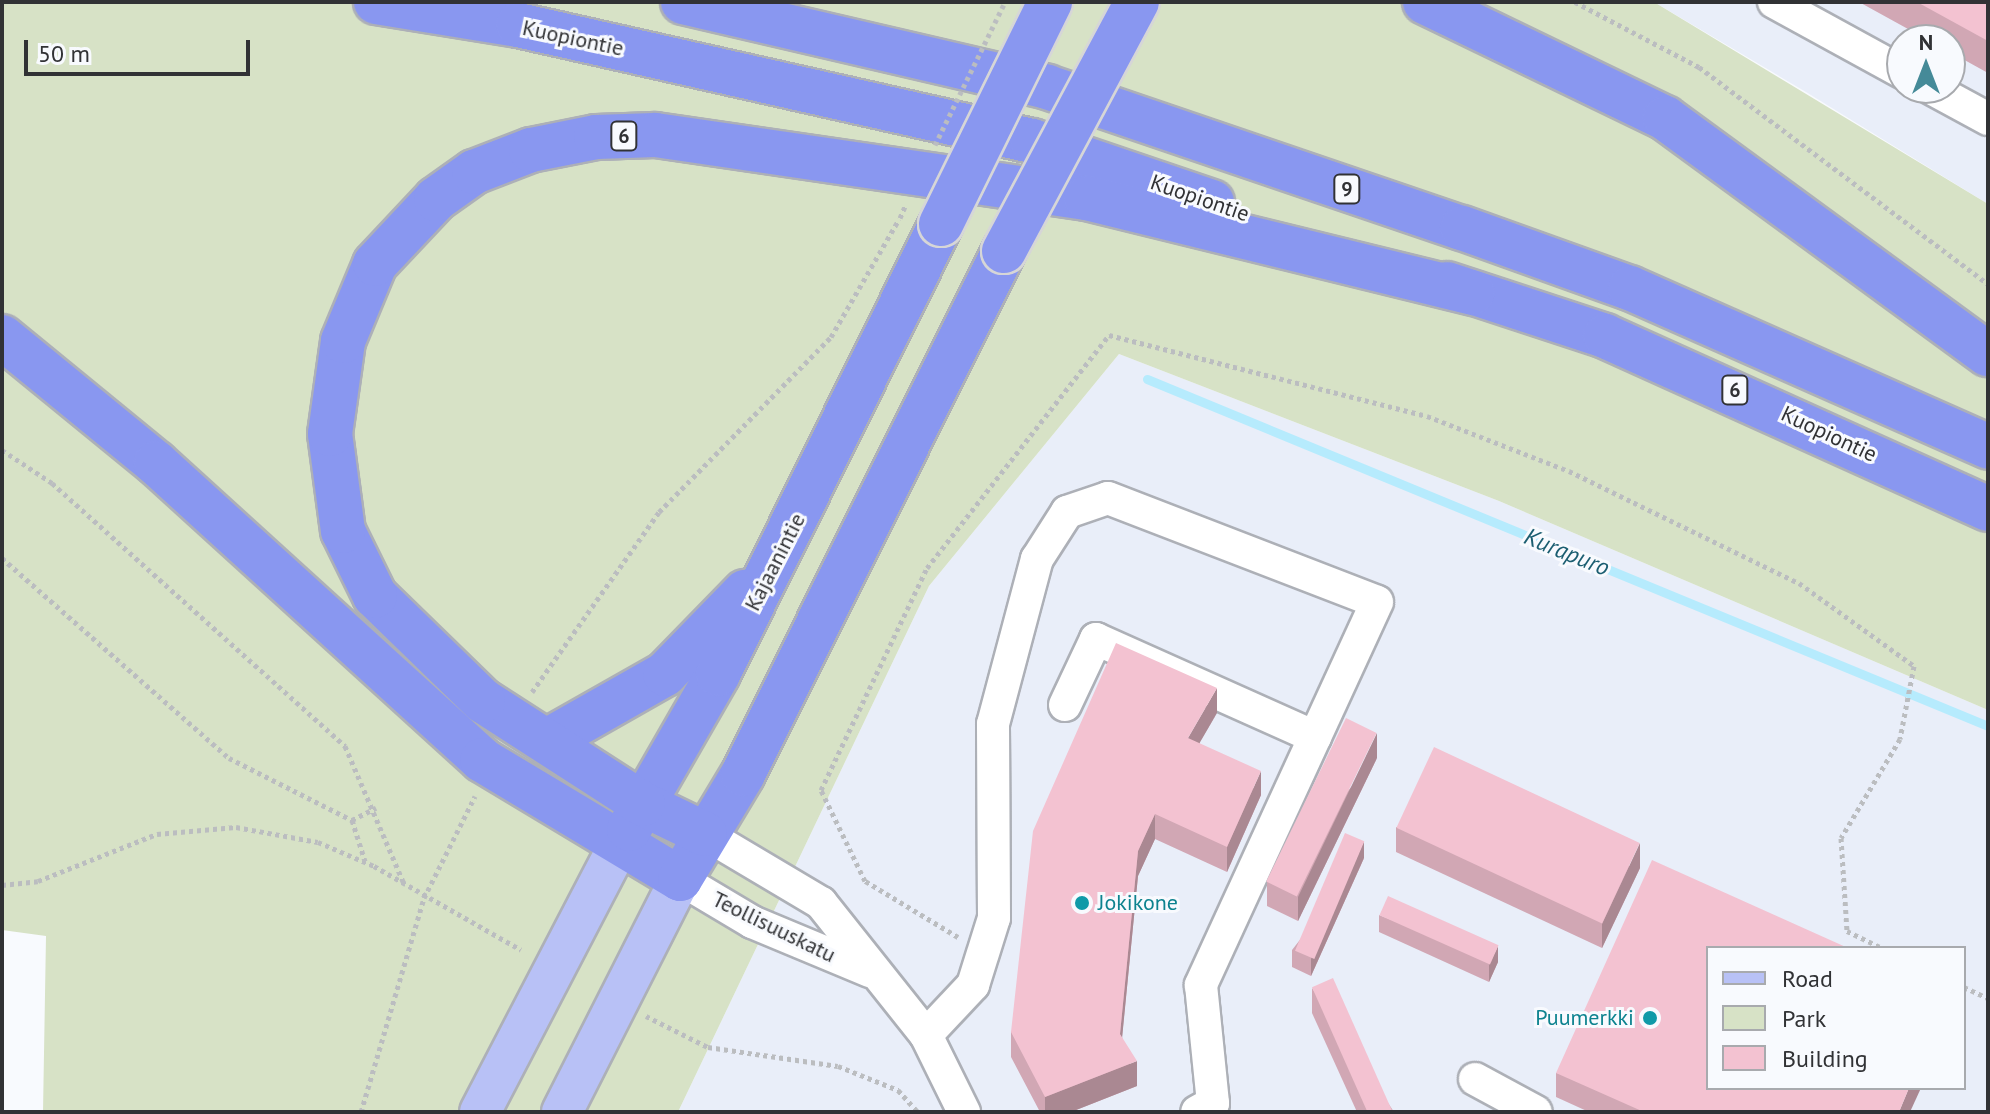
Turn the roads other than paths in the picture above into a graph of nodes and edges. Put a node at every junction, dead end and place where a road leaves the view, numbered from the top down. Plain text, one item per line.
1 (376, 2) edge
2 (683, 2) edge
3 (1050, 2) edge
4 (1137, 2) edge
5 (1425, 2) edge
6 (1774, 2) edge
7 (1886, 63) edge
8 (1960, 104) edge
9 (1988, 119) edge
10 (1473, 293) junction
11 (2, 337) edge
12 (1988, 354) edge
13 (1988, 447) edge
14 (1988, 509) edge
15 (776, 560) junction
16 (1065, 705) dead end
17 (1315, 737) junction
18 (547, 741) junction
19 (643, 804) junction
20 (705, 834) junction
21 (618, 847) junction
22 (680, 879) junction
23 (870, 971) junction
24 (926, 1035) junction
25 (1475, 1079) dead end
26 (1210, 1109) edge
27 (480, 1112) edge
28 (562, 1112) edge
29 (964, 1112) edge
30 (1536, 1112) edge

1 - 10 highway, Kuopiontie / 6
2 - 13 highway, 9
3 - 15 highway, Kajaanintie, bridge
4 - 20 highway, bridge
5 - 12 highway
6 - 7 street
8 - 9 street
10 - 14 highway, Kuopiontie / 6
10 - 18 highway, 6
11 - 21 highway
15 - 18 highway
15 - 19 highway, Kajaanintie
16 - 17 street
17 - 24 street
17 - 26 street
18 - 19 highway, 6
19 - 20 highway
19 - 21 highway, Kajaanintie
20 - 22 highway
20 - 23 street, Teollisuuskatu
21 - 22 highway
21 - 27 main road, Kajaanintie
22 - 23 street, Teollisuuskatu
22 - 28 main road
23 - 24 street, Teollisuuskatu
24 - 29 street, Teollisuuskatu
25 - 30 street

